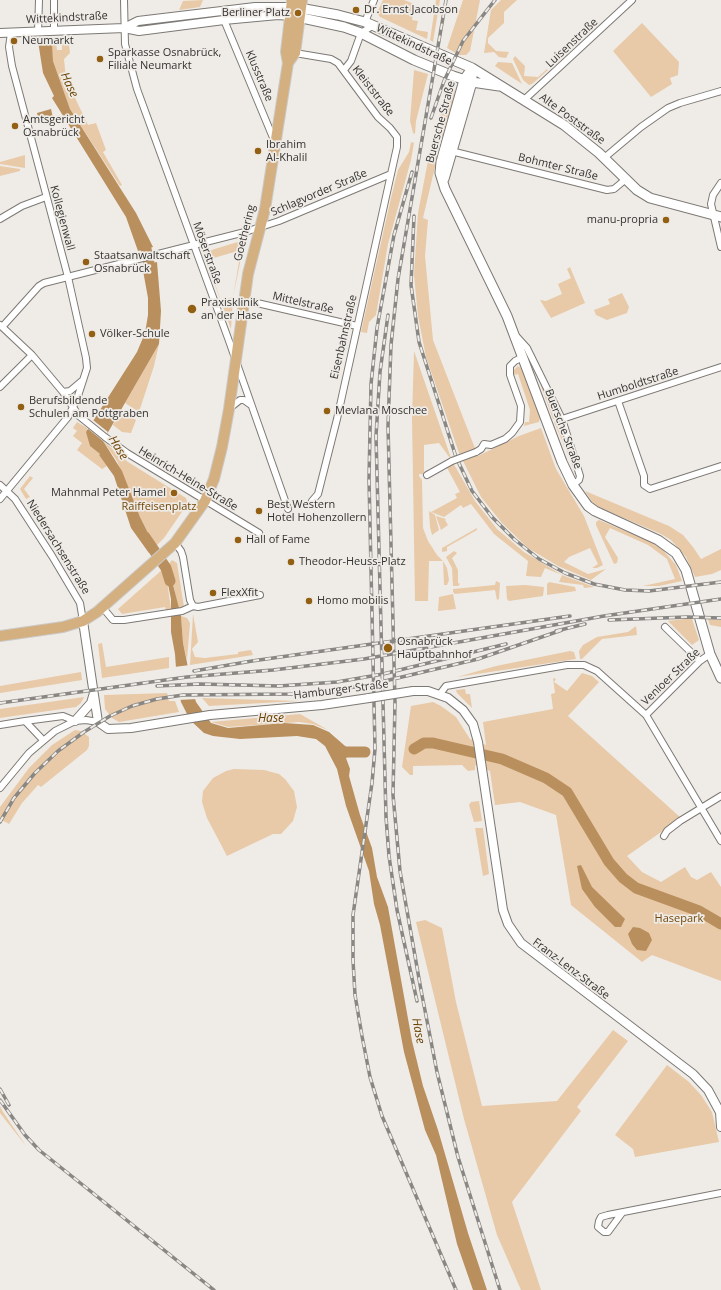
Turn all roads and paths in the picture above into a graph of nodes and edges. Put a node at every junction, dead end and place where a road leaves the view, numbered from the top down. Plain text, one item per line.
1 (39, 0) edge
2 (54, 0) edge
3 (124, 0) edge
4 (374, 0) edge
5 (632, 0) edge
6 (296, 7) edge
7 (224, 20) junction
8 (365, 22) junction
9 (374, 25) junction
10 (124, 28) junction
11 (54, 31) junction
12 (38, 32) junction
13 (0, 33) edge
14 (11, 33) junction
15 (361, 33) junction
16 (295, 53) junction
17 (288, 63) junction
18 (472, 68) junction
19 (344, 70) junction
20 (468, 81) junction
21 (499, 86) junction
22 (721, 91) edge
23 (524, 100) junction
24 (274, 141) junction
25 (451, 151) junction
26 (604, 158) junction
27 (391, 174) junction
28 (626, 179) junction
29 (721, 183) edge
30 (443, 185) junction
31 (46, 198) junction
32 (717, 216) edge
33 (0, 219) edge
34 (260, 228) junction
35 (194, 245) junction
36 (721, 247) edge
37 (68, 277) junction
38 (244, 300) junction
39 (1, 325) edge
40 (357, 326) junction
41 (515, 335) junction
42 (32, 355) junction
43 (523, 357) junction
44 (236, 360) junction
45 (721, 367) edge
46 (84, 378) junction
47 (0, 387) edge
48 (63, 392) junction
49 (618, 402) junction
50 (252, 406) junction
51 (73, 407) junction
52 (229, 409) junction
53 (562, 419) junction
54 (721, 466) edge
55 (427, 476) dead end
56 (0, 484) edge
57 (573, 485) junction
58 (8, 492) junction
59 (0, 499) edge
60 (205, 501) junction
61 (312, 501) dead end
62 (288, 509) dead end
63 (259, 533) dead end
64 (174, 543) junction
65 (257, 596) dead end
66 (195, 607) junction
67 (103, 608) junction
68 (83, 621) junction
69 (665, 627) dead end
70 (0, 636) edge
71 (710, 654) junction
72 (700, 661) junction
73 (720, 676) edge
74 (440, 694) junction
75 (93, 695) junction
76 (646, 715) junction
77 (25, 721) junction
78 (75, 721) junction
79 (98, 722) junction
80 (0, 725) edge
81 (43, 740) junction
82 (0, 788) edge
83 (721, 796) edge
84 (701, 808) junction
85 (664, 836) dead end
86 (721, 841) edge
87 (720, 1113) edge
88 (721, 1127) edge
89 (721, 1193) edge
90 (622, 1213) dead end

1 - 12 street
2 - 11 street
3 - 10 street, Möserstraße
4 - 8 street
5 - 23 street, Luisenstraße
6 - 7 street, Wittekindstraße
6 - 8 main road, Wittekindstraße
6 - 10 street, Wittekindstraße
6 - 15 main road
6 - 16 main road, Goethering
6 - 17 main road, Goethering
7 - 10 street, Wittekindstraße
7 - 24 street, Klusstraße
8 - 9 main road, Wittekindstraße
9 - 15 street, Wittekindstraße
9 - 18 main road, Wittekindstraße
10 - 11 street, Wittekindstraße
10 - 35 street, Möserstraße
11 - 12 street, Wittekindstraße
12 - 14 street, Wittekindstraße
13 - 14 street
14 - 31 street, Kollegienwall
15 - 19 street
15 - 20 main road, Wittekindstraße
16 - 17 main road, Goethering
16 - 19 street, Kleiststraße
17 - 24 main road, Goethering
18 - 20 main road, Buersche Straße
18 - 21 main road, Alte Poststraße
19 - 27 street, Kleiststraße
20 - 21 main road, Alte Poststraße
20 - 25 main road, Buersche Straße
20 - 30 main road, Buersche Straße
21 - 23 main road, Alte Poststraße
22 - 26 street
23 - 26 main road, Alte Poststraße
24 - 34 main road, Goethering
25 - 28 street, Bohmter Straße
25 - 30 main road, Buersche Straße
26 - 28 main road, Alte Poststraße
27 - 34 street, Schlagvorder Straße
27 - 40 street, Eisenbahnstraße
28 - 32 main road
29 - 32 street
30 - 41 main road, Buersche Straße
31 - 33 street
31 - 37 street, Kollegienwall
32 - 36 street
34 - 35 street, Schlagvorder Straße
34 - 38 main road, Goethering
35 - 37 street, Schlagvorder Straße
35 - 44 street, Möserstraße
37 - 39 street, Schlagvorder Straße
37 - 46 street, Kollegienwall
38 - 40 street, Mittelstraße
38 - 44 main road, Goethering
39 - 42 street, Heinrich-Heine-Straße
40 - 61 street, Eisenbahnstraße
41 - 43 main road, Buersche Straße
41 - 53 street, Buersche Straße
42 - 47 street
42 - 48 street, Heinrich-Heine-Straße
43 - 55 street, bridge
43 - 57 main road, Buersche Straße
44 - 50 street, Möserstraße
44 - 52 main road, Goethering
45 - 49 street, Humboldtstraße
46 - 48 street
46 - 51 street, Kollegienwall
48 - 51 street, Heinrich-Heine-Straße
49 - 53 street, Humboldtstraße
49 - 54 street
50 - 52 street
50 - 62 street, Möserstraße
51 - 58 street, Kollegienwall
51 - 60 street, Heinrich-Heine-Straße
52 - 60 main road, Goethering
53 - 57 street, Buersche Straße
56 - 58 street, Niedersachsenstraße
57 - 71 main road, Buersche Straße
58 - 59 street, Kollegienwall
58 - 68 street, Niedersachsenstraße
60 - 63 street, Heinrich-Heine-Straße
60 - 64 main road, Goethering
64 - 66 street
64 - 67 main road, Goethering
65 - 66 street
66 - 67 street
67 - 68 main road, Goethering
68 - 70 main road, Goethering
68 - 75 street, Niedersachsenstraße
69 - 72 street
71 - 72 street, Venloer Straße
71 - 73 main road, Buersche Straße
72 - 76 street, Venloer Straße
74 - 76 street
74 - 79 street, Hamburger Straße, bridge
74 - 87 street, Franz-Lenz-Straße
75 - 78 street
75 - 79 street, Niedersachsenstraße
76 - 84 street
77 - 78 street
77 - 80 street
77 - 81 street
78 - 79 street
78 - 81 street
81 - 82 street
83 - 84 street
84 - 85 street
84 - 86 street
87 - 88 street, Franz-Lenz-Straße
89 - 90 street

